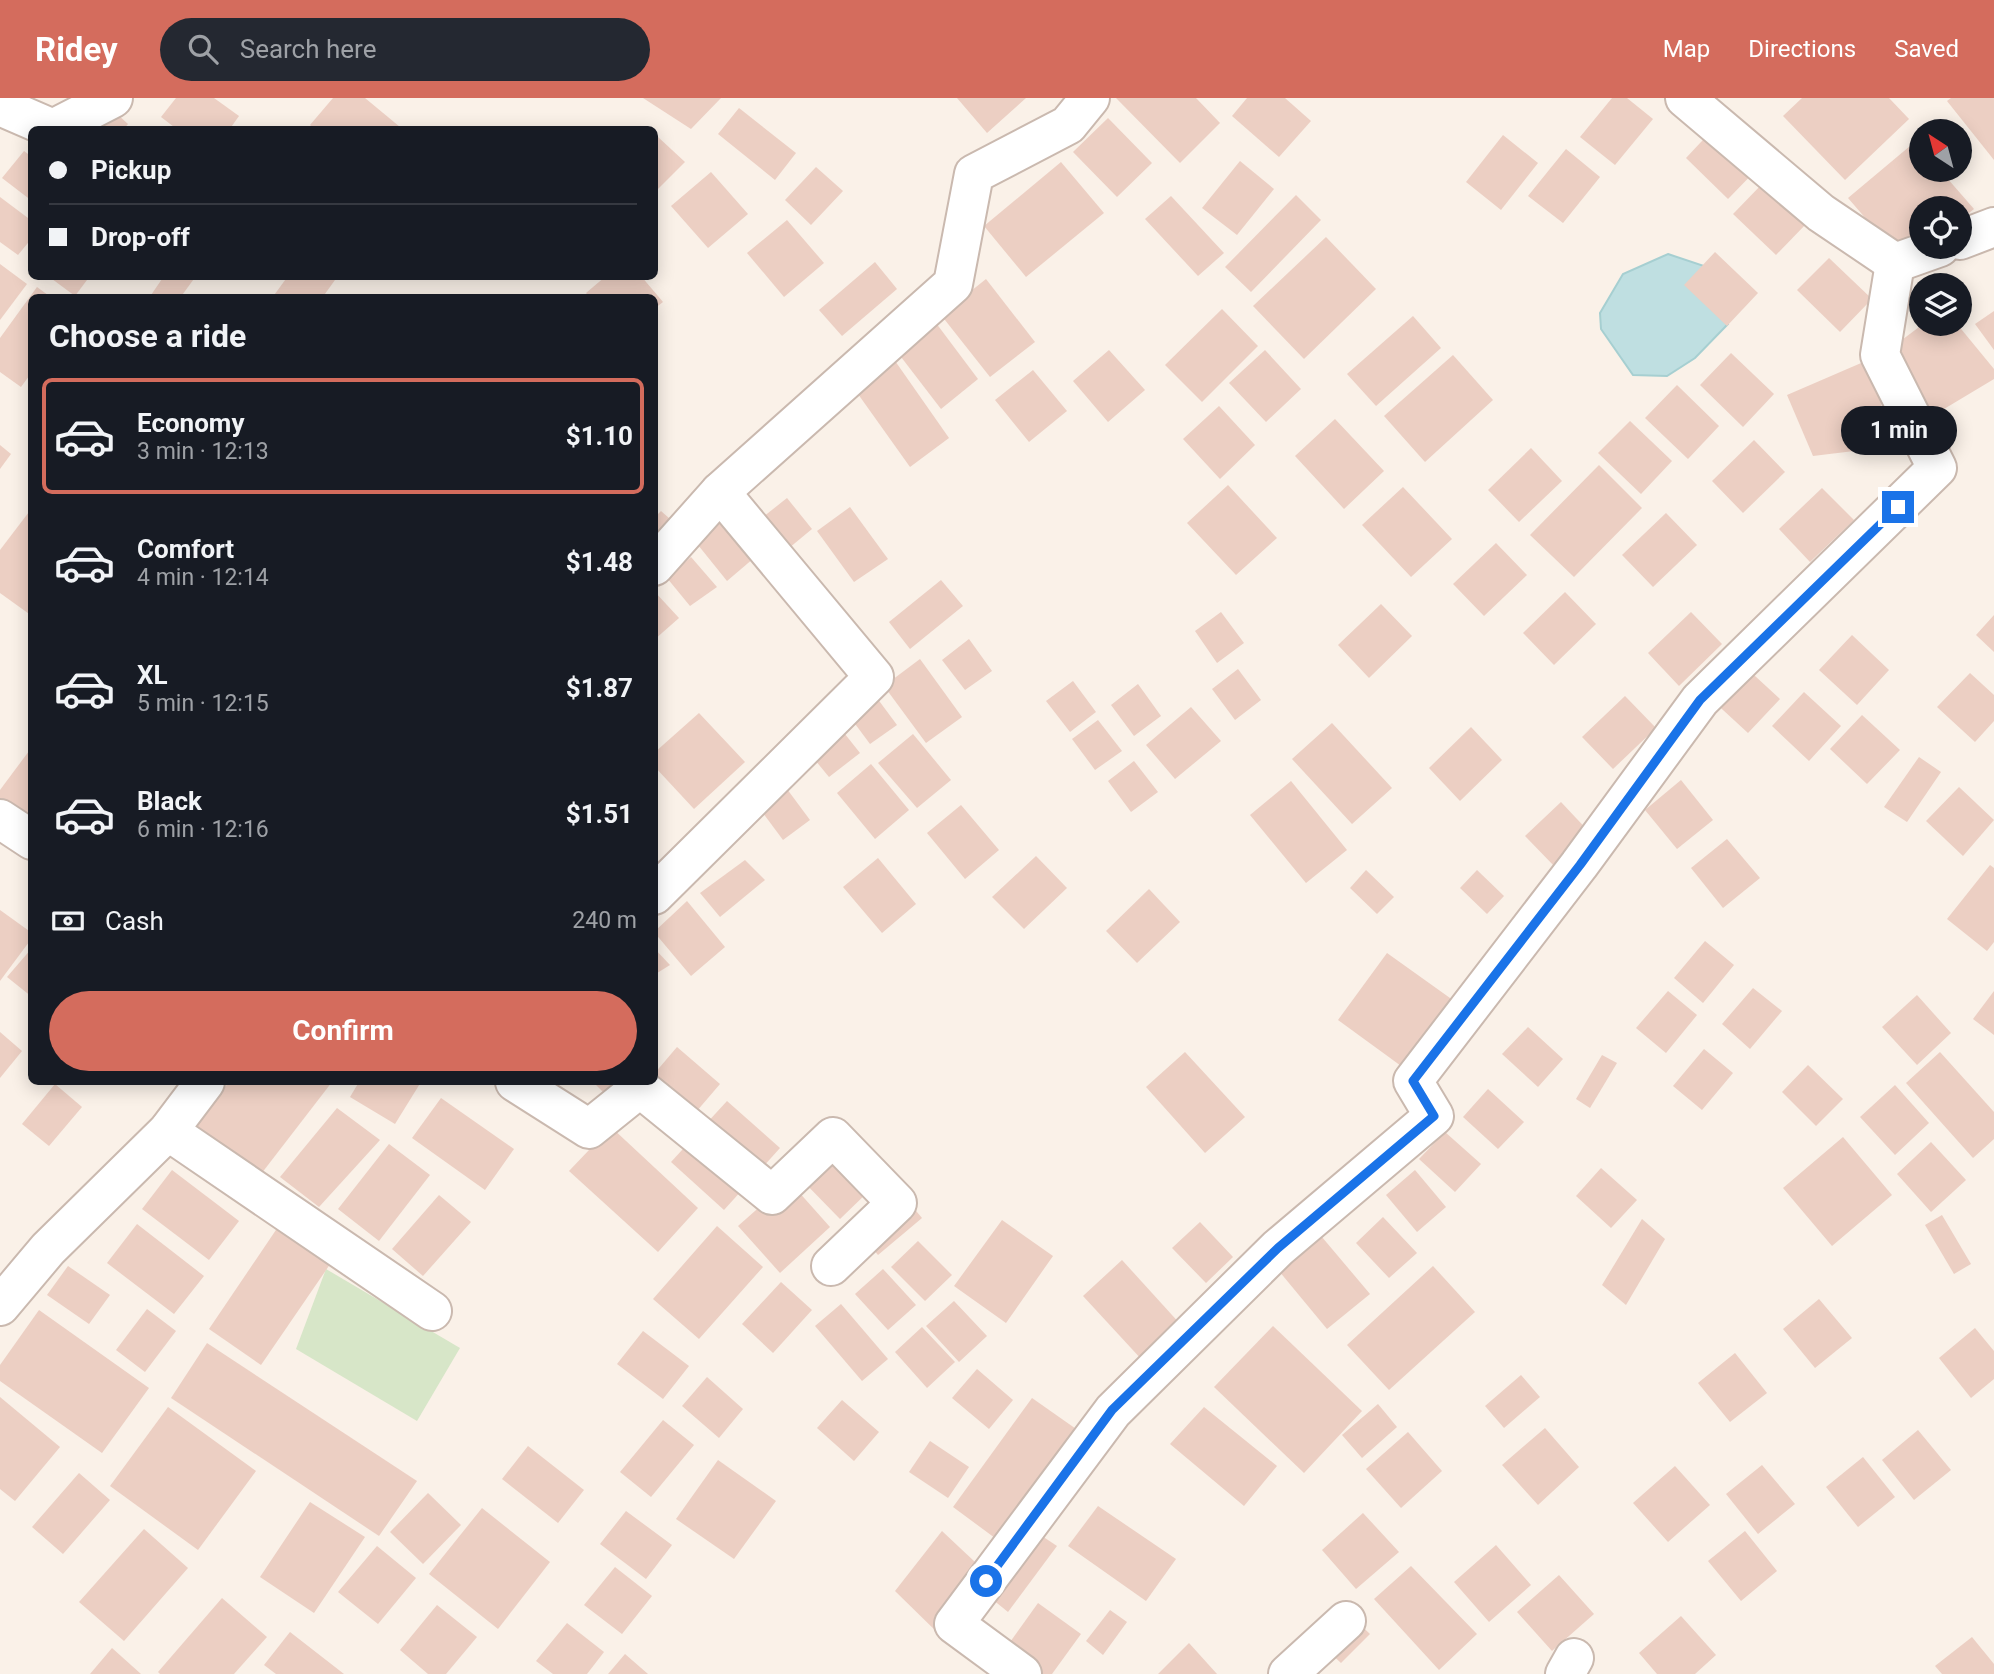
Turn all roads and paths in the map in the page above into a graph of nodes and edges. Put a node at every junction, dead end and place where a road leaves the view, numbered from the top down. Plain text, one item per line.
1 (113, 98) edge
2 (1090, 98) edge
3 (1685, 98) edge
4 (1, 110) edge
5 (45, 126) edge
6 (59, 126) edge
7 (1994, 227) edge
8 (1972, 235) edge
9 (1909, 258) edge
10 (1895, 263) junction
11 (720, 492) junction
12 (658, 562) edge
13 (0, 819) edge
14 (28, 837) edge
15 (658, 891) edge
16 (203, 1085) edge
17 (520, 1085) edge
18 (168, 1131) junction
19 (831, 1266) dead end
20 (0, 1306) edge
21 (432, 1311) dead end
22 (1346, 1621) dead end
23 (1022, 1674) edge
24 (1288, 1674) edge

1 - 6 street
2 - 11 street
3 - 10 street
4 - 5 street
7 - 8 street
9 - 10 street
10 - 23 street
11 - 12 street
11 - 15 street
13 - 14 street
16 - 18 street
17 - 19 street
18 - 20 street
18 - 21 street
22 - 24 street

